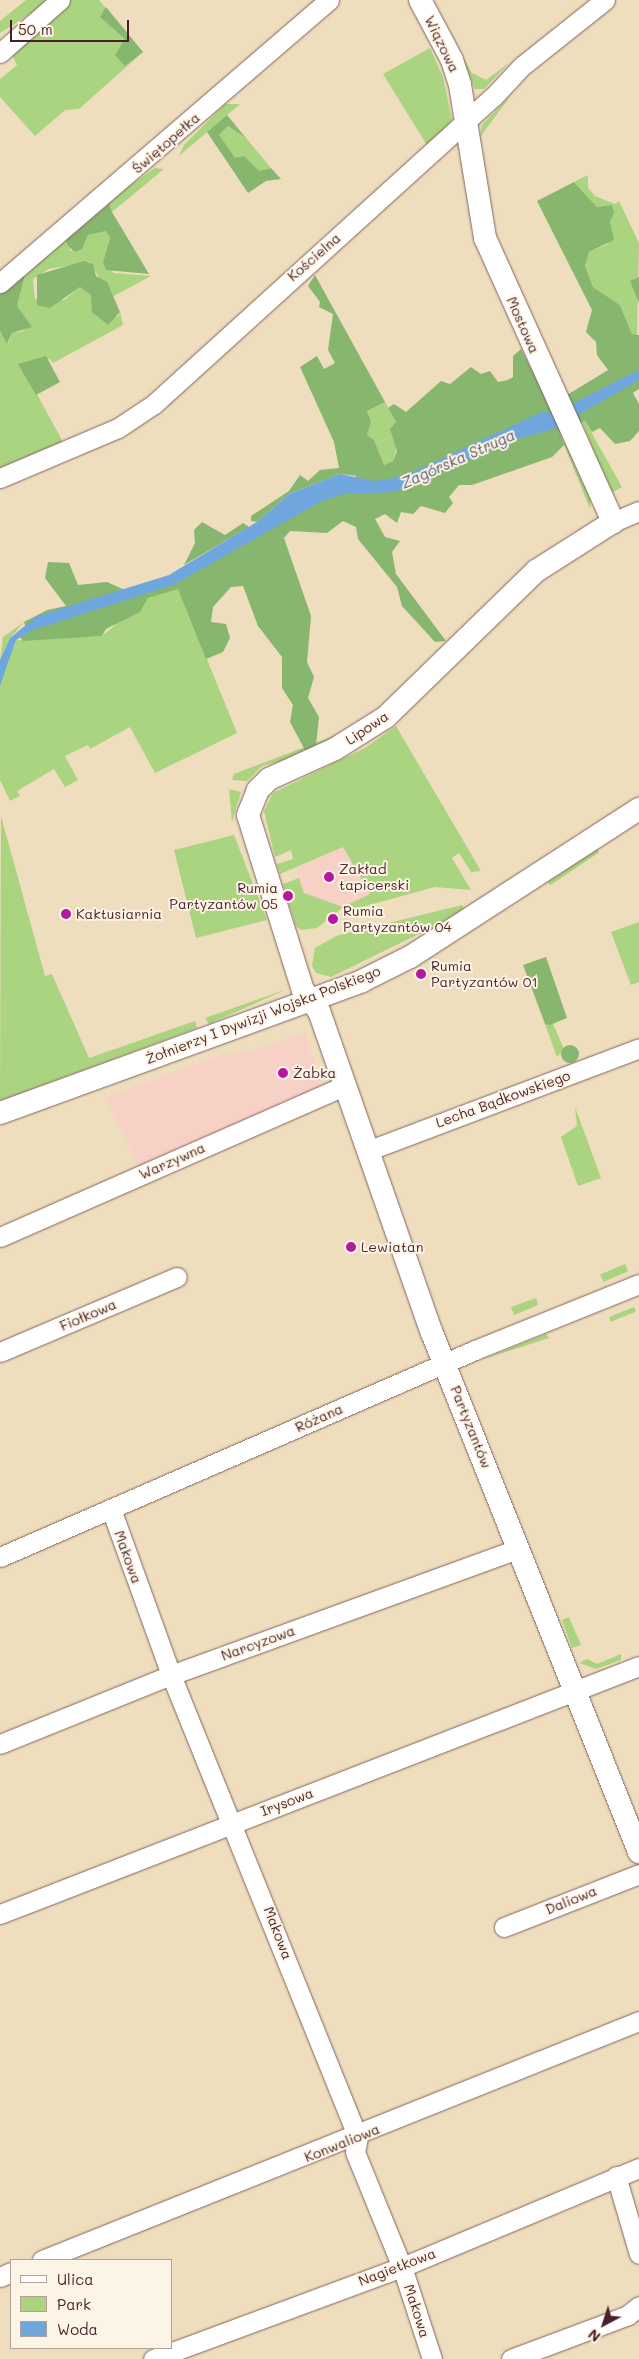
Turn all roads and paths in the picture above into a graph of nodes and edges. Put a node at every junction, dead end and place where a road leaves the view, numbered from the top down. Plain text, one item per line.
1 (60, 0) edge
2 (330, 0) edge
3 (420, 0) edge
4 (605, 0) edge
5 (0, 53) edge
6 (468, 117) junction
7 (0, 283) edge
8 (0, 478) edge
9 (639, 511) edge
10 (612, 522) junction
11 (639, 809) edge
12 (311, 1000) junction
13 (639, 1048) edge
14 (344, 1086) junction
15 (0, 1113) edge
16 (366, 1151) junction
17 (0, 1237) edge
18 (177, 1277) dead end
19 (639, 1284) edge
20 (0, 1352) edge
21 (445, 1363) junction
22 (111, 1509) junction
23 (519, 1548) junction
24 (0, 1557) edge
25 (639, 1666) edge
26 (171, 1674) junction
27 (574, 1690) junction
28 (0, 1744) edge
29 (235, 1823) junction
30 (639, 1852) edge
31 (639, 1874) edge
32 (0, 1914) edge
33 (504, 1927) dead end
34 (639, 2021) edge
35 (358, 2137) junction
36 (639, 2168) edge
37 (616, 2176) junction
38 (639, 2254) edge
39 (45, 2259) edge
40 (402, 2266) junction
41 (639, 2306) edge
42 (153, 2359) edge
43 (432, 2359) edge
44 (511, 2359) edge

1 - 5 street
2 - 7 street, Świętopełka
3 - 6 street, Wiązowa
4 - 6 street, Kościelna
6 - 8 street, Kościelna
6 - 10 street, Mostowa
9 - 10 street, Lipowa
10 - 12 street, Lipowa
11 - 12 street, Żołnierzy I Dywizji Wojska Polskiego
12 - 14 street, Partyzantów
12 - 15 street, Żołnierzy I Dywizji Wojska Polskiego
13 - 16 street, Lecha Bądkowskiego
14 - 16 street, Partyzantów
14 - 17 street, Warzywna
16 - 21 street, Partyzantów
18 - 20 street, Fiołkowa
19 - 21 street, Różana
21 - 22 street, Różana
21 - 23 street, Partyzantów
22 - 24 street, Różana
22 - 26 street, Makowa
23 - 26 street, Narcyzowa
23 - 27 street, Partyzantów
25 - 27 street, Irysowa
26 - 28 street, Narcyzowa
26 - 29 street, Makowa
27 - 29 street, Irysowa
27 - 30 street, Partyzantów
29 - 32 street, Irysowa
29 - 35 street, Makowa
31 - 33 street, Daliowa
34 - 35 street, Konwaliowa
35 - 39 street, Konwaliowa
35 - 40 street, Makowa
36 - 37 street, Nagietkowa
37 - 38 street
37 - 40 street, Nagietkowa
40 - 42 street, Nagietkowa
40 - 43 street, Makowa
41 - 44 street

